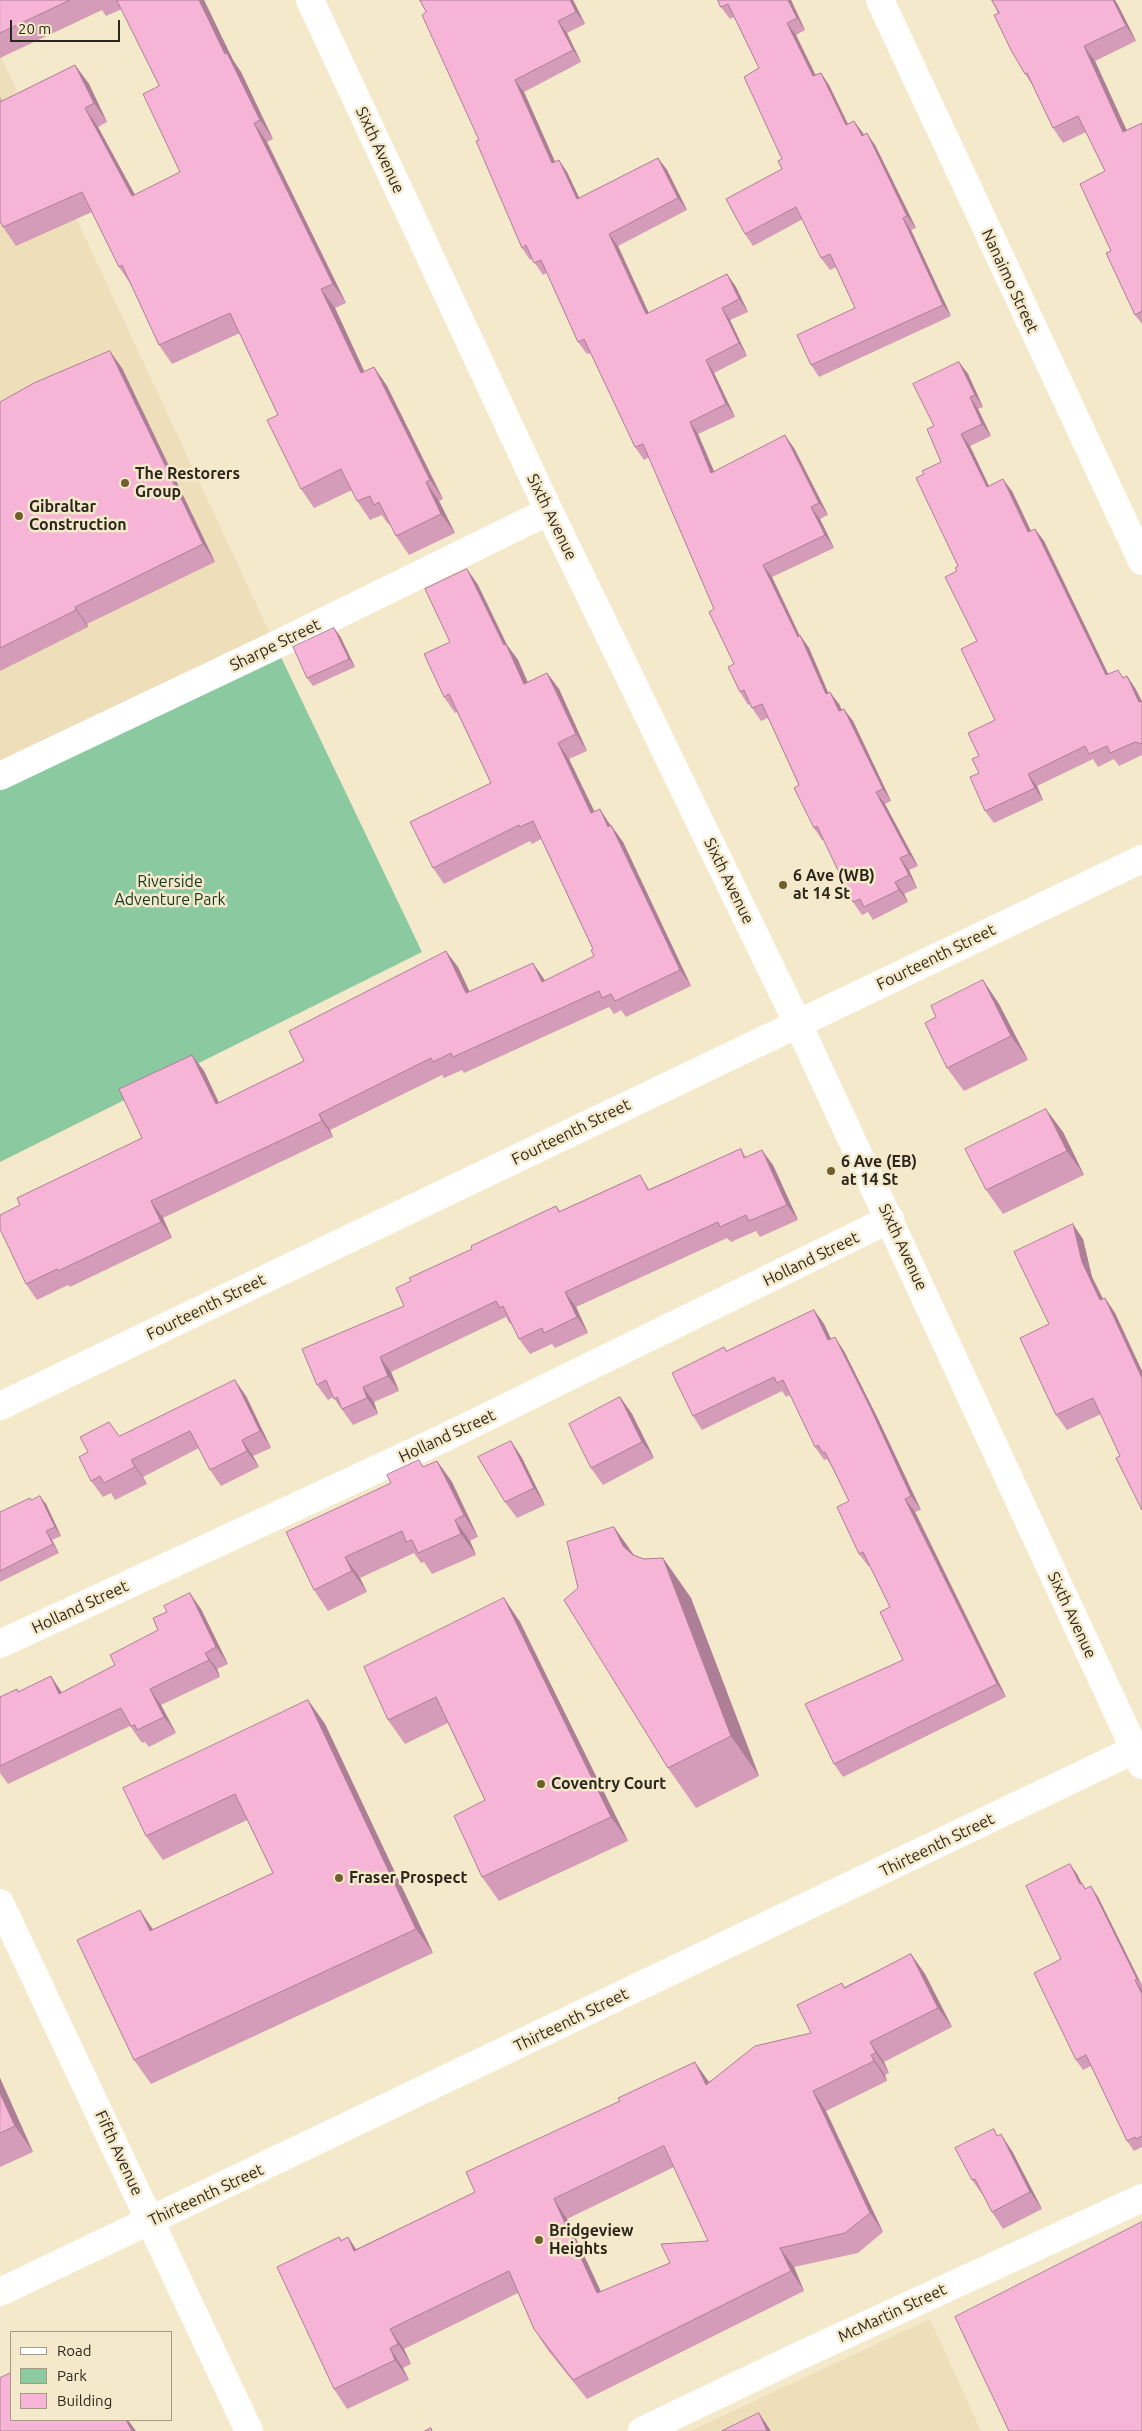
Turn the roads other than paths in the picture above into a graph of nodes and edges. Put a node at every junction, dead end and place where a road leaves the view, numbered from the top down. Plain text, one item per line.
1 (310, 0) edge
2 (880, 0) edge
3 (549, 510) junction
4 (1142, 561) edge
5 (0, 776) edge
6 (1142, 859) edge
7 (798, 1024) junction
8 (890, 1219) junction
9 (0, 1406) edge
10 (0, 1644) edge
11 (1140, 1754) edge
12 (0, 1903) edge
13 (1142, 2198) edge
14 (151, 2221) junction
15 (0, 2292) edge
16 (249, 2431) edge
17 (642, 2431) edge

1 - 3 street, Sixth Avenue
2 - 4 street, Nanaimo Street
3 - 5 street, Sharpe Street
3 - 7 street, Sixth Avenue
6 - 7 street, Fourteenth Street
7 - 8 street, Sixth Avenue
7 - 9 street, Fourteenth Street
8 - 10 street, Holland Street
8 - 11 street, Sixth Avenue
11 - 14 street, Thirteenth Street
12 - 14 street, Fifth Avenue
13 - 17 street, McMartin Street
14 - 15 street, Thirteenth Street
14 - 16 street, Fifth Avenue

